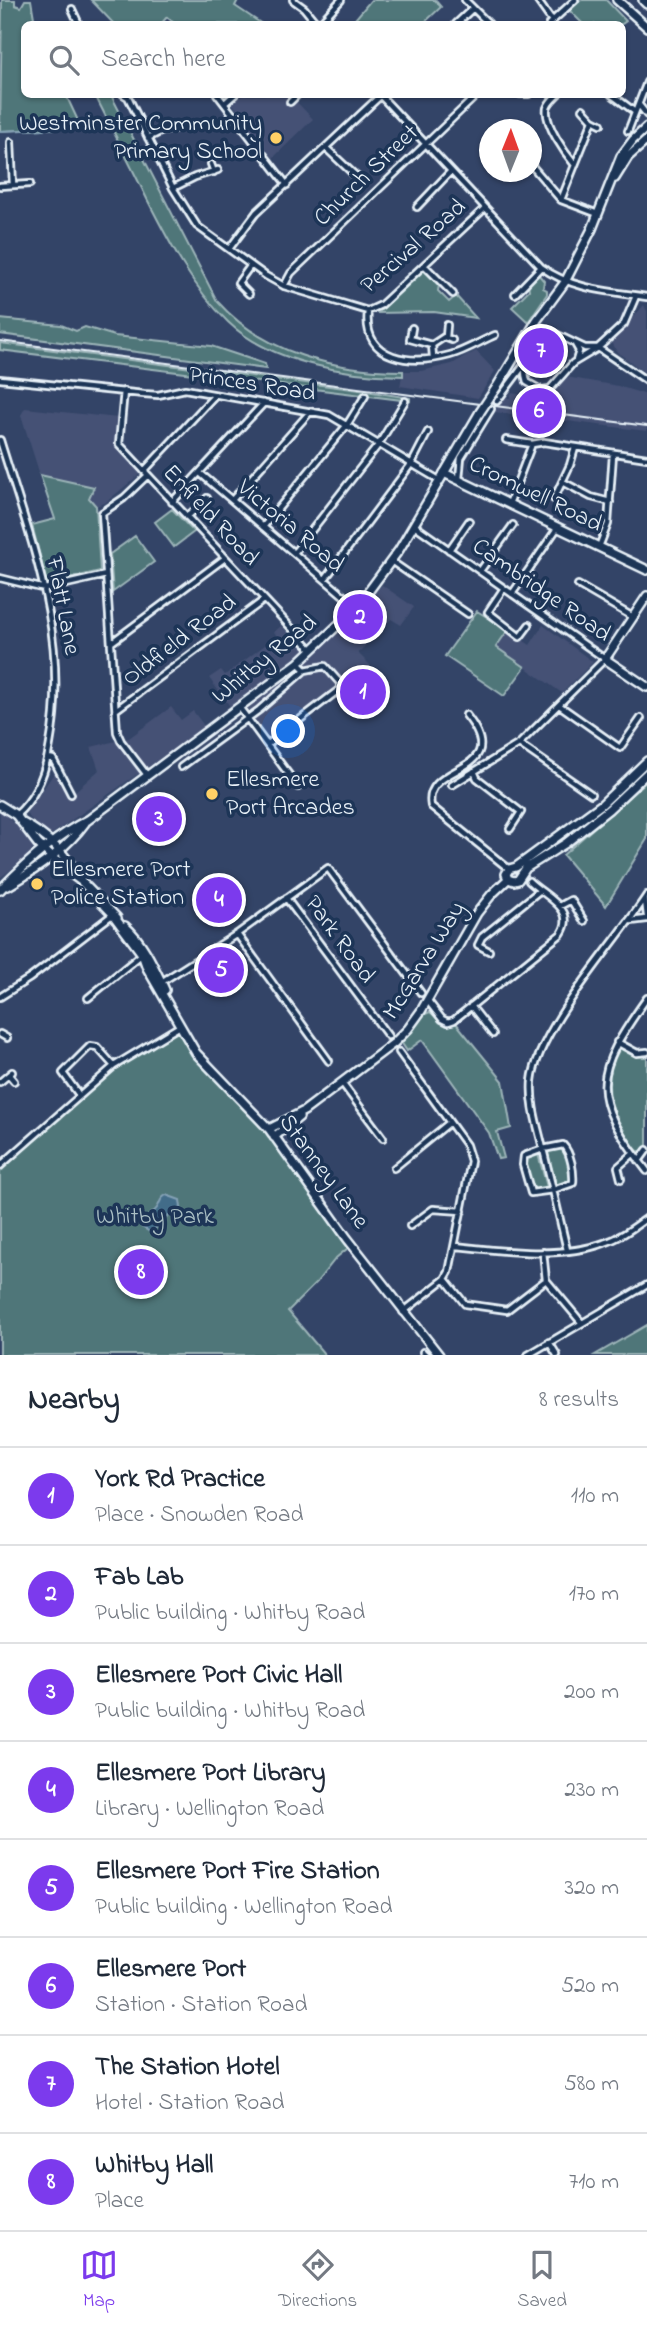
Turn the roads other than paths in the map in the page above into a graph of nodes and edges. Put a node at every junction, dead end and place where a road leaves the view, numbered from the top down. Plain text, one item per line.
1 (293, 0) edge
2 (341, 0) edge
3 (466, 0) edge
4 (537, 0) edge
5 (575, 0) edge
6 (617, 0) edge
7 (473, 8) junction
8 (72, 9) dead end
9 (78, 21) edge
10 (315, 21) edge
11 (321, 21) edge
12 (459, 21) edge
13 (486, 21) edge
14 (549, 21) edge
15 (552, 21) edge
16 (647, 27) edge
17 (647, 82) edge
18 (642, 97) junction
19 (127, 98) edge
20 (221, 98) edge
21 (231, 98) edge
22 (294, 98) edge
23 (377, 98) edge
24 (383, 98) edge
25 (474, 98) edge
26 (555, 98) edge
27 (616, 98) edge
28 (647, 101) edge
29 (290, 102) dead end
30 (225, 103) junction
31 (639, 104) junction
32 (583, 109) dead end
33 (635, 112) junction
34 (647, 115) edge
35 (593, 120) junction
36 (179, 121) dead end
37 (601, 124) dead end
38 (647, 127) edge
39 (628, 131) dead end
40 (148, 138) junction
41 (647, 140) edge
42 (11, 142) dead end
43 (426, 145) junction
44 (326, 148) junction
45 (211, 164) dead end
46 (575, 166) junction
47 (451, 171) junction
48 (542, 178) edge
49 (359, 180) dead end
50 (30, 184) dead end
51 (13, 185) junction
52 (287, 185) junction
53 (0, 186) edge
54 (608, 187) junction
55 (173, 188) junction
56 (561, 200) junction
57 (417, 207) dead end
58 (485, 208) junction
59 (598, 214) junction
60 (229, 249) junction
61 (251, 265) junction
62 (424, 265) junction
63 (541, 267) junction
64 (565, 282) junction
65 (284, 285) junction
66 (515, 293) dead end
67 (249, 294) dead end
68 (453, 294) dead end
69 (636, 296) junction
70 (647, 298) edge
71 (368, 311) junction
72 (447, 326) dead end
73 (412, 328) dead end
74 (495, 335) dead end
75 (446, 338) junction
76 (452, 340) dead end
77 (575, 343) junction
78 (432, 345) junction
79 (598, 348) junction
80 (432, 357) junction
81 (576, 361) junction
82 (525, 364) junction
83 (0, 379) edge
84 (647, 382) edge
85 (124, 391) junction
86 (215, 394) junction
87 (365, 396) dead end
88 (405, 401) dead end
89 (497, 401) dead end
90 (264, 403) junction
91 (491, 410) dead end
92 (310, 412) junction
93 (347, 425) junction
94 (428, 432) dead end
95 (0, 440) edge
96 (506, 440) dead end
97 (379, 444) junction
98 (532, 444) junction
99 (575, 448) junction
100 (613, 454) junction
101 (647, 458) edge
102 (412, 463) junction
103 (146, 473) junction
104 (200, 473) junction
105 (441, 476) junction
106 (459, 480) junction
107 (563, 482) junction
108 (207, 498) dead end
109 (554, 499) dead end
110 (232, 500) junction
111 (173, 502) junction
112 (610, 502) junction
113 (509, 503) junction
114 (187, 517) junction
115 (470, 522) dead end
116 (414, 525) junction
117 (513, 525) dead end
118 (263, 527) junction
119 (558, 527) junction
120 (599, 547) junction
121 (449, 550) junction
122 (294, 553) junction
123 (225, 558) junction
124 (390, 561) junction
125 (647, 570) edge
126 (480, 571) junction
127 (106, 575) junction
128 (0, 578) edge
129 (325, 579) junction
130 (578, 585) dead end
131 (504, 588) junction
132 (45, 589) junction
133 (512, 594) junction
134 (647, 596) edge
135 (264, 600) junction
136 (357, 607) junction
137 (468, 614) dead end
138 (633, 617) junction
139 (529, 625) dead end
140 (111, 642) junction
141 (312, 650) junction
142 (605, 659) junction
143 (319, 660) dead end
144 (298, 663) junction
145 (326, 666) junction
146 (304, 670) junction
147 (647, 687) edge
148 (559, 705) junction
149 (239, 707) junction
150 (116, 710) junction
151 (466, 715) dead end
152 (247, 718) junction
153 (641, 718) dead end
154 (268, 744) junction
155 (519, 744) junction
156 (48, 758) junction
157 (647, 761) edge
158 (181, 767) dead end
159 (474, 771) junction
160 (647, 773) edge
161 (147, 775) junction
162 (452, 785) dead end
163 (298, 787) dead end
164 (71, 794) dead end
165 (591, 794) dead end
166 (0, 805) edge
167 (16, 815) junction
168 (88, 820) junction
169 (22, 822) junction
170 (510, 829) dead end
171 (53, 843) junction
172 (44, 849) junction
173 (59, 850) junction
174 (51, 856) junction
175 (512, 868) junction
176 (521, 876) junction
177 (508, 879) junction
178 (529, 881) dead end
179 (82, 882) junction
180 (0, 890) edge
181 (539, 891) junction
182 (646, 897) edge
183 (286, 898) junction
184 (560, 906) junction
185 (113, 915) junction
186 (647, 917) edge
187 (584, 921) dead end
188 (630, 921) junction
189 (237, 934) junction
190 (489, 951) dead end
191 (144, 953) junction
192 (159, 983) junction
193 (421, 993) dead end
194 (0, 997) edge
195 (88, 998) dead end
196 (647, 998) edge
197 (427, 1000) junction
198 (471, 1006) junction
199 (180, 1026) junction
200 (0, 1034) edge
201 (493, 1034) dead end
202 (388, 1036) dead end
203 (7, 1038) dead end
204 (617, 1042) junction
205 (646, 1050) edge
206 (398, 1052) dead end
207 (328, 1061) dead end
208 (114, 1066) junction
209 (0, 1082) edge
210 (15, 1082) dead end
211 (341, 1082) junction
212 (79, 1095) junction
213 (303, 1111) junction
214 (449, 1123) junction
215 (269, 1129) junction
216 (274, 1137) junction
217 (383, 1138) dead end
218 (543, 1149) junction
219 (647, 1150) edge
220 (633, 1154) junction
221 (639, 1161) junction
222 (0, 1166) edge
223 (394, 1168) dead end
224 (647, 1171) edge
225 (614, 1179) dead end
226 (553, 1190) junction
227 (462, 1212) junction
228 (647, 1218) edge
229 (410, 1226) dead end
230 (456, 1246) junction
231 (567, 1250) junction
232 (543, 1251) junction
233 (445, 1279) junction
234 (547, 1279) junction
235 (647, 1285) edge
236 (403, 1311) junction
237 (581, 1322) junction
238 (549, 1342) junction
239 (439, 1355) edge
240 (528, 1355) edge
241 (557, 1355) edge

1 - 10 street
2 - 11 street
3 - 7 street
4 - 14 street
5 - 15 street
6 - 16 main road
7 - 12 street
7 - 13 street
8 - 9 street
17 - 18 street
18 - 28 street
18 - 31 street
19 - 40 street, Percival Road
20 - 30 street
21 - 30 street
22 - 29 street
23 - 44 street
24 - 43 street
25 - 43 street, Church Street
26 - 46 street
27 - 33 street
30 - 52 street
31 - 33 street
31 - 34 street
32 - 35 street
33 - 39 street
35 - 37 street
35 - 46 street
36 - 40 street
38 - 54 main road
40 - 55 street, Percival Road
41 - 54 main road
42 - 51 street
43 - 47 street
43 - 65 street, Church Street
44 - 49 street
44 - 52 street
45 - 55 street
46 - 56 street
47 - 57 street
47 - 58 street
48 - 56 street
50 - 51 street
51 - 53 street
52 - 60 street
54 - 59 main road, Whitby Road
55 - 60 street, Percival Road
56 - 59 street
58 - 62 street, Percival Road
58 - 63 street
59 - 64 main road, Whitby Road
60 - 61 street, Percival Road
61 - 65 street, Percival Road
61 - 67 street
62 - 68 street
62 - 71 street, Percival Road
63 - 64 street
63 - 66 street
64 - 69 street
64 - 105 main road, Whitby Road, bridge
65 - 71 street, Percival Road
69 - 70 street
69 - 79 street
71 - 80 street
72 - 75 street
73 - 78 street
74 - 80 street
75 - 76 street
75 - 78 street
77 - 79 street
77 - 81 street
77 - 82 street
78 - 80 street
79 - 81 street
79 - 84 street
81 - 82 street
82 - 89 street
83 - 85 street, Princes Road
85 - 86 street, Princes Road
85 - 103 street, Enfield Road
86 - 90 street, Princes Road
86 - 103 street
87 - 93 street
88 - 97 street
90 - 92 street, Princes Road
90 - 104 street
91 - 106 street
92 - 93 street, Princes Road
92 - 110 street
93 - 97 street, Princes Road
93 - 118 street
94 - 102 street
95 - 132 street, Flatt Lane
96 - 98 street
97 - 102 street, Princes Road
97 - 122 street
98 - 99 street
98 - 113 street
99 - 100 street
99 - 107 street
100 - 101 street
100 - 112 street
102 - 105 street, Princes Road
102 - 129 street
103 - 111 street, Enfield Road
103 - 127 street
104 - 110 street, Victoria Road
104 - 111 street
105 - 106 main road, Cromwell Road
105 - 116 main road, Whitby Road
106 - 113 main road, Cromwell Road
107 - 109 street
107 - 112 street
108 - 114 street
110 - 118 street, Victoria Road
111 - 114 street, Enfield Road
112 - 120 street
113 - 119 main road, Cromwell Road
114 - 123 street, Enfield Road
115 - 121 street
116 - 121 street, Cambridge Road
116 - 124 main road, Whitby Road
117 - 126 street
118 - 122 street, Victoria Road
119 - 120 main road, Cromwell Road
119 - 133 street
120 - 125 main road, Cromwell Road
121 - 126 street, Cambridge Road
122 - 129 street, Victoria Road
123 - 135 street, Enfield Road
123 - 140 street
124 - 136 main road, Whitby Road
124 - 137 street
126 - 131 street, Cambridge Road
127 - 132 street
127 - 140 street
128 - 132 street
129 - 136 street, Victoria Road
130 - 138 street
131 - 133 street, Cambridge Road
131 - 139 street
132 - 156 street, Flatt Lane
133 - 142 street, Cambridge Road
134 - 138 main road
135 - 141 street, Enfield Road
135 - 150 street, Oldfield Road
136 - 141 main road, Whitby Road
138 - 142 main road
140 - 150 street
141 - 144 main road, Whitby Road
142 - 147 main road, Cambridge Road
142 - 148 street
143 - 145 street
144 - 146 street
144 - 149 main road, Whitby Road
145 - 146 street
145 - 154 street
146 - 152 street
148 - 153 street
148 - 155 street
149 - 152 street
149 - 161 main road, Whitby Road
150 - 161 street
151 - 175 street
152 - 154 street
152 - 158 street
154 - 163 street
155 - 159 street
155 - 165 street
156 - 164 street
156 - 167 street, Flatt Lane
157 - 175 main road
159 - 162 street
159 - 170 street
160 - 176 main road
161 - 168 main road, Whitby Road
166 - 167 main road
167 - 169 main road
168 - 171 main road, Whitby Road
168 - 173 main road, Whitby Road
169 - 171 main road, Stanney Lane
169 - 172 main road, Stanney Lane
171 - 172 main road, Whitby Road
171 - 173 main road, Stanney Lane
172 - 174 main road, Stanney Lane
172 - 180 main road, Whitby Road
173 - 174 main road, Whitby Road
173 - 179 main road, Stanney Lane
174 - 179 main road, Stanney Lane
174 - 180 main road, Whitby Road
175 - 176 main road
175 - 177 main road
176 - 177 main road
177 - 197 main road, McGarva Way
178 - 181 street
179 - 185 main road, Stanney Lane
181 - 184 street
181 - 190 street
182 - 186 street
182 - 188 street
183 - 189 street
183 - 193 street
183 - 202 street, Park Road
184 - 187 street
184 - 198 street
185 - 191 main road, Stanney Lane
185 - 191 main road, Stanney Lane
185 - 194 street
186 - 188 street
188 - 218 street
189 - 192 street
189 - 207 street
191 - 192 main road, Stanney Lane
191 - 195 street
192 - 199 main road, Stanney Lane
196 - 204 street
197 - 198 street
197 - 211 main road, McGarva Way
198 - 201 street
199 - 208 street
199 - 215 main road, Stanney Lane
200 - 203 street
204 - 205 street
204 - 220 street
206 - 214 street
208 - 212 street
208 - 212 street
209 - 210 street
211 - 213 main road, McGarva Way
211 - 217 street
212 - 222 street
213 - 215 main road, McGarva Way
213 - 216 main road, McGarva Way
214 - 223 street
214 - 227 street
215 - 216 main road, Stanney Lane
216 - 236 main road, Stanney Lane
218 - 226 street
218 - 226 street
218 - 226 street
219 - 221 street
220 - 221 street
220 - 225 street
221 - 224 street
226 - 231 street
227 - 229 street
227 - 230 street
228 - 231 street
230 - 232 street
230 - 233 street
231 - 232 street
232 - 234 street
233 - 234 street
233 - 236 street
234 - 237 street
235 - 237 street
236 - 239 main road, Stanney Lane
237 - 238 street
238 - 240 street
238 - 241 street

